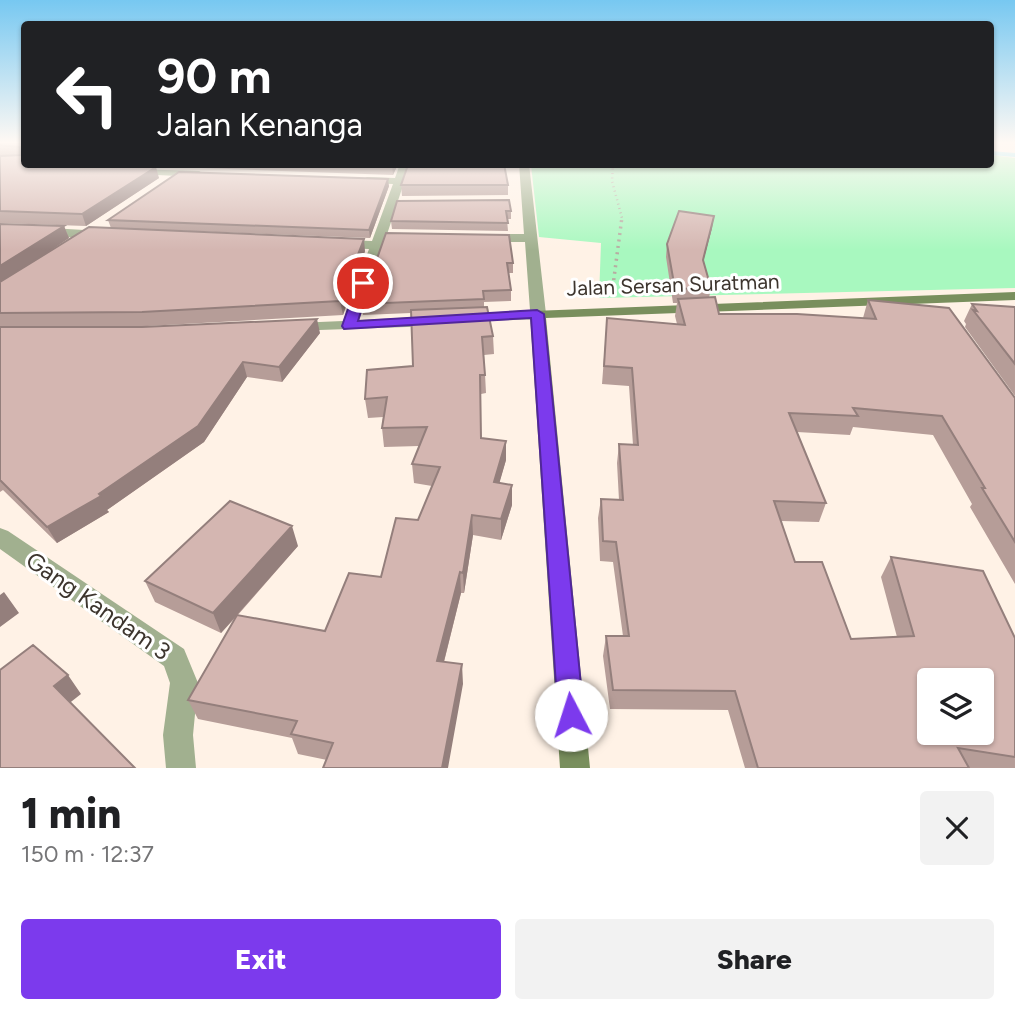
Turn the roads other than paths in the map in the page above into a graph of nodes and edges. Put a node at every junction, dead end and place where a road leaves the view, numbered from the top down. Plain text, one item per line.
1 (170, 179) edge
2 (362, 179) edge
3 (403, 179) edge
4 (521, 179) edge
5 (356, 180) edge
6 (156, 188) edge
7 (112, 219) edge
8 (0, 229) edge
9 (90, 234) junction
10 (118, 235) edge
11 (476, 238) edge
12 (531, 238) junction
13 (384, 239) junction
14 (323, 243) edge
15 (69, 248) edge
16 (1015, 296) edge
17 (933, 298) junction
18 (537, 314) junction
19 (948, 318) edge
20 (349, 326) junction
21 (282, 329) edge
22 (0, 537) edge
23 (181, 768) edge
24 (575, 768) edge

1 - 6 street
2 - 5 street
3 - 13 street
4 - 12 street
7 - 9 street
8 - 9 street
9 - 10 street
9 - 15 street
11 - 12 street
12 - 18 street
13 - 14 street
13 - 20 street
16 - 17 main road, Jalan Sersan Suratman
17 - 18 main road, Jalan Sersan Suratman
17 - 19 street
18 - 20 street
18 - 24 main road
20 - 21 street
22 - 23 street, Gang Kandam 3

